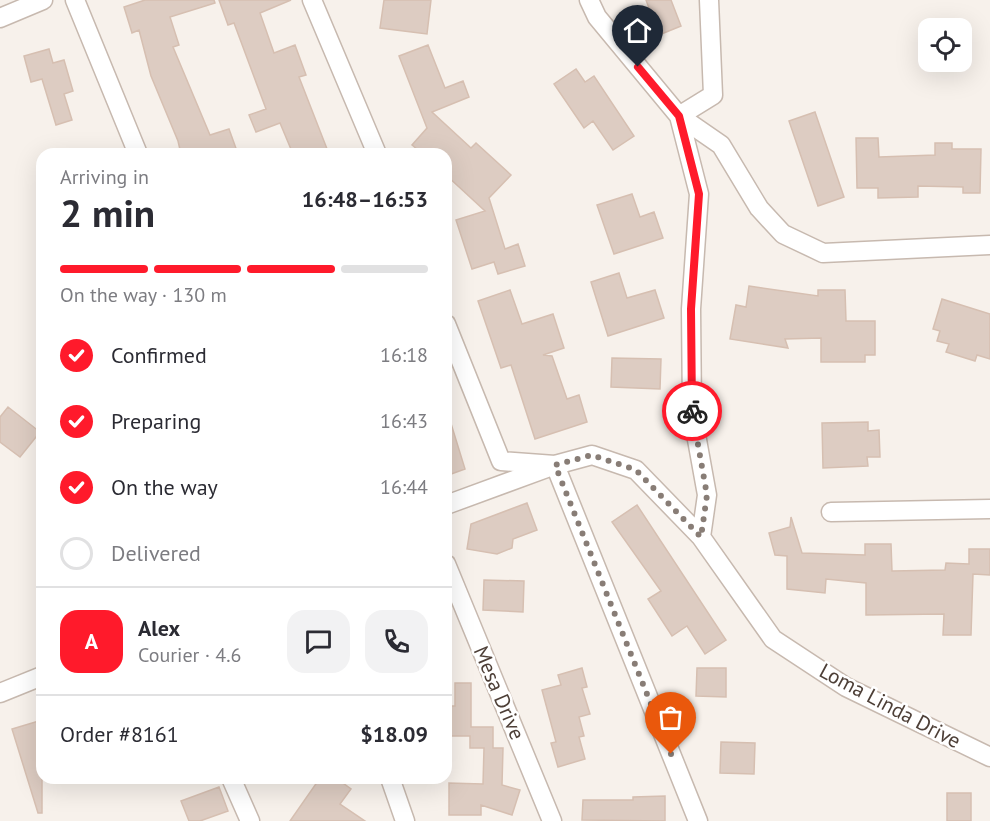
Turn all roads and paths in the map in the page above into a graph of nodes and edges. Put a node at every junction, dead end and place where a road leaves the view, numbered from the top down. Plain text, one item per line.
1 (43, 0) edge
2 (75, 0) edge
3 (312, 0) edge
4 (589, 0) edge
5 (709, 0) edge
6 (0, 18) edge
7 (679, 116) junction
8 (136, 148) edge
9 (374, 148) edge
10 (990, 244) edge
11 (452, 339) edge
12 (555, 465) junction
13 (452, 503) edge
14 (990, 509) edge
15 (831, 512) dead end
16 (701, 537) junction
17 (452, 579) edge
18 (36, 678) edge
19 (0, 693) edge
20 (990, 757) edge
21 (234, 784) edge
22 (392, 784) edge
23 (250, 821) edge
24 (405, 821) edge
25 (552, 821) edge
26 (698, 821) edge

1 - 6 street
2 - 8 street
3 - 9 street
4 - 7 street
5 - 7 street
7 - 10 street
7 - 16 street
11 - 12 street
12 - 13 street
12 - 16 street, Loma Linda Drive
12 - 26 street
14 - 15 street
16 - 20 street, Loma Linda Drive
17 - 25 street, Mesa Drive
18 - 19 street
21 - 23 street
22 - 24 street

